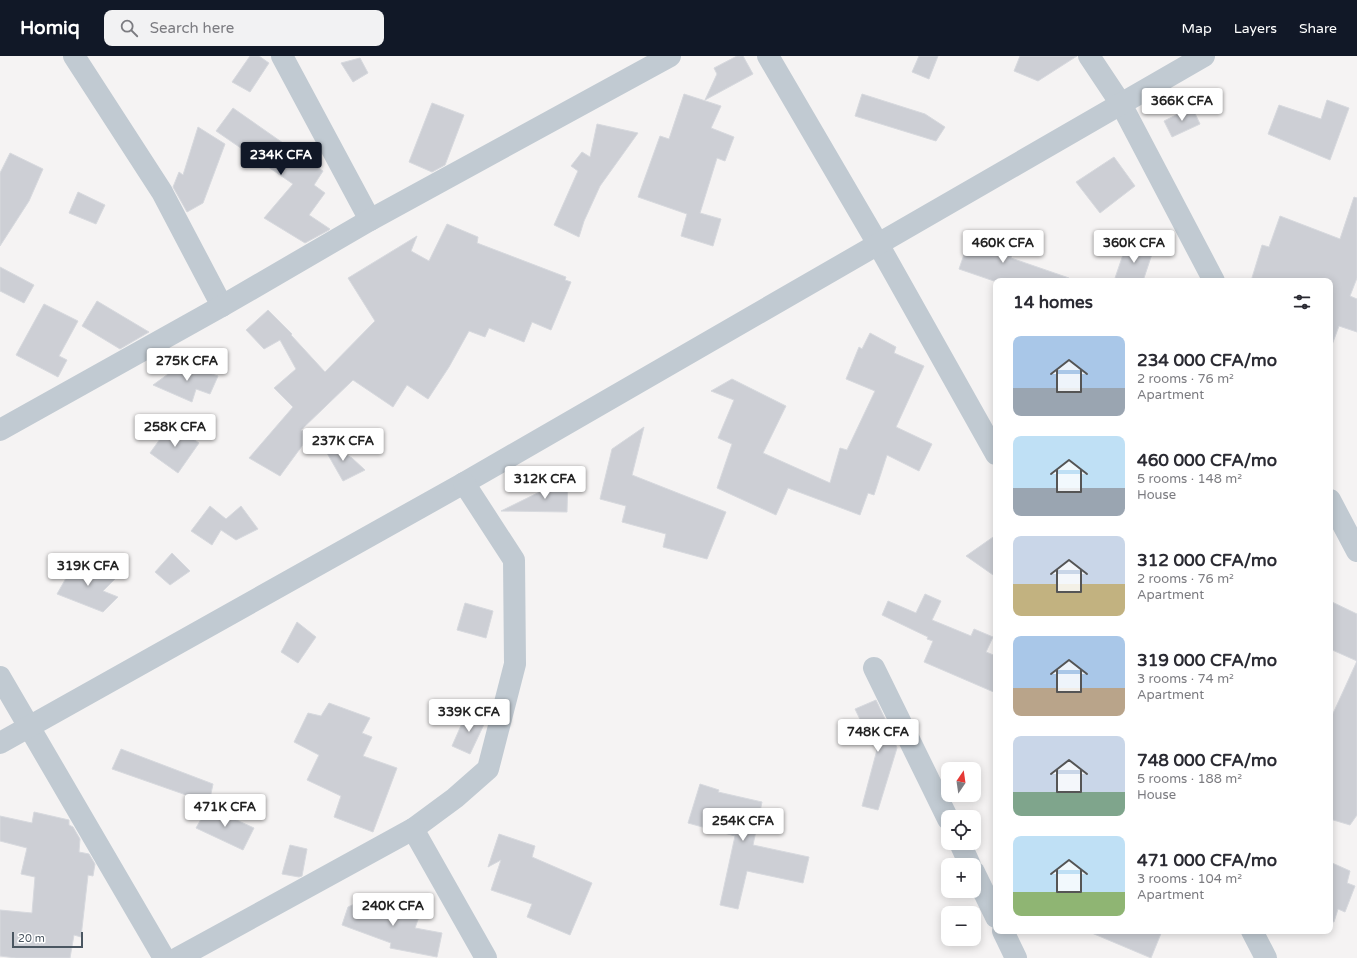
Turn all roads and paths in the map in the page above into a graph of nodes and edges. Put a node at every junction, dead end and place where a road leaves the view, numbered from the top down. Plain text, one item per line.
1 (74, 56) edge
2 (282, 56) edge
3 (670, 56) edge
4 (768, 56) edge
5 (1089, 56) edge
6 (1204, 56) edge
7 (1121, 104) junction
8 (370, 220) junction
9 (878, 244) junction
10 (1212, 278) edge
11 (222, 306) junction
12 (0, 430) edge
13 (993, 449) edge
14 (464, 483) junction
15 (1333, 506) edge
16 (1357, 551) edge
17 (874, 668) dead end
18 (0, 676) edge
19 (29, 727) junction
20 (0, 744) edge
21 (944, 810) edge
22 (413, 829) junction
23 (981, 886) edge
24 (993, 911) edge
25 (1004, 934) edge
26 (1254, 934) edge
27 (1010, 956) edge
28 (164, 958) edge
29 (178, 958) edge
30 (486, 958) edge
31 (1266, 958) edge

1 - 11 street
2 - 8 street
3 - 8 street
4 - 9 street
5 - 7 street
6 - 7 street
7 - 9 street
7 - 10 street
8 - 11 street
9 - 13 street
9 - 14 street
11 - 12 street
14 - 19 street
14 - 22 street
15 - 16 street
17 - 21 street
18 - 19 street
19 - 20 street
19 - 28 street
22 - 29 street
22 - 30 street
23 - 24 street
25 - 27 street
26 - 31 street

